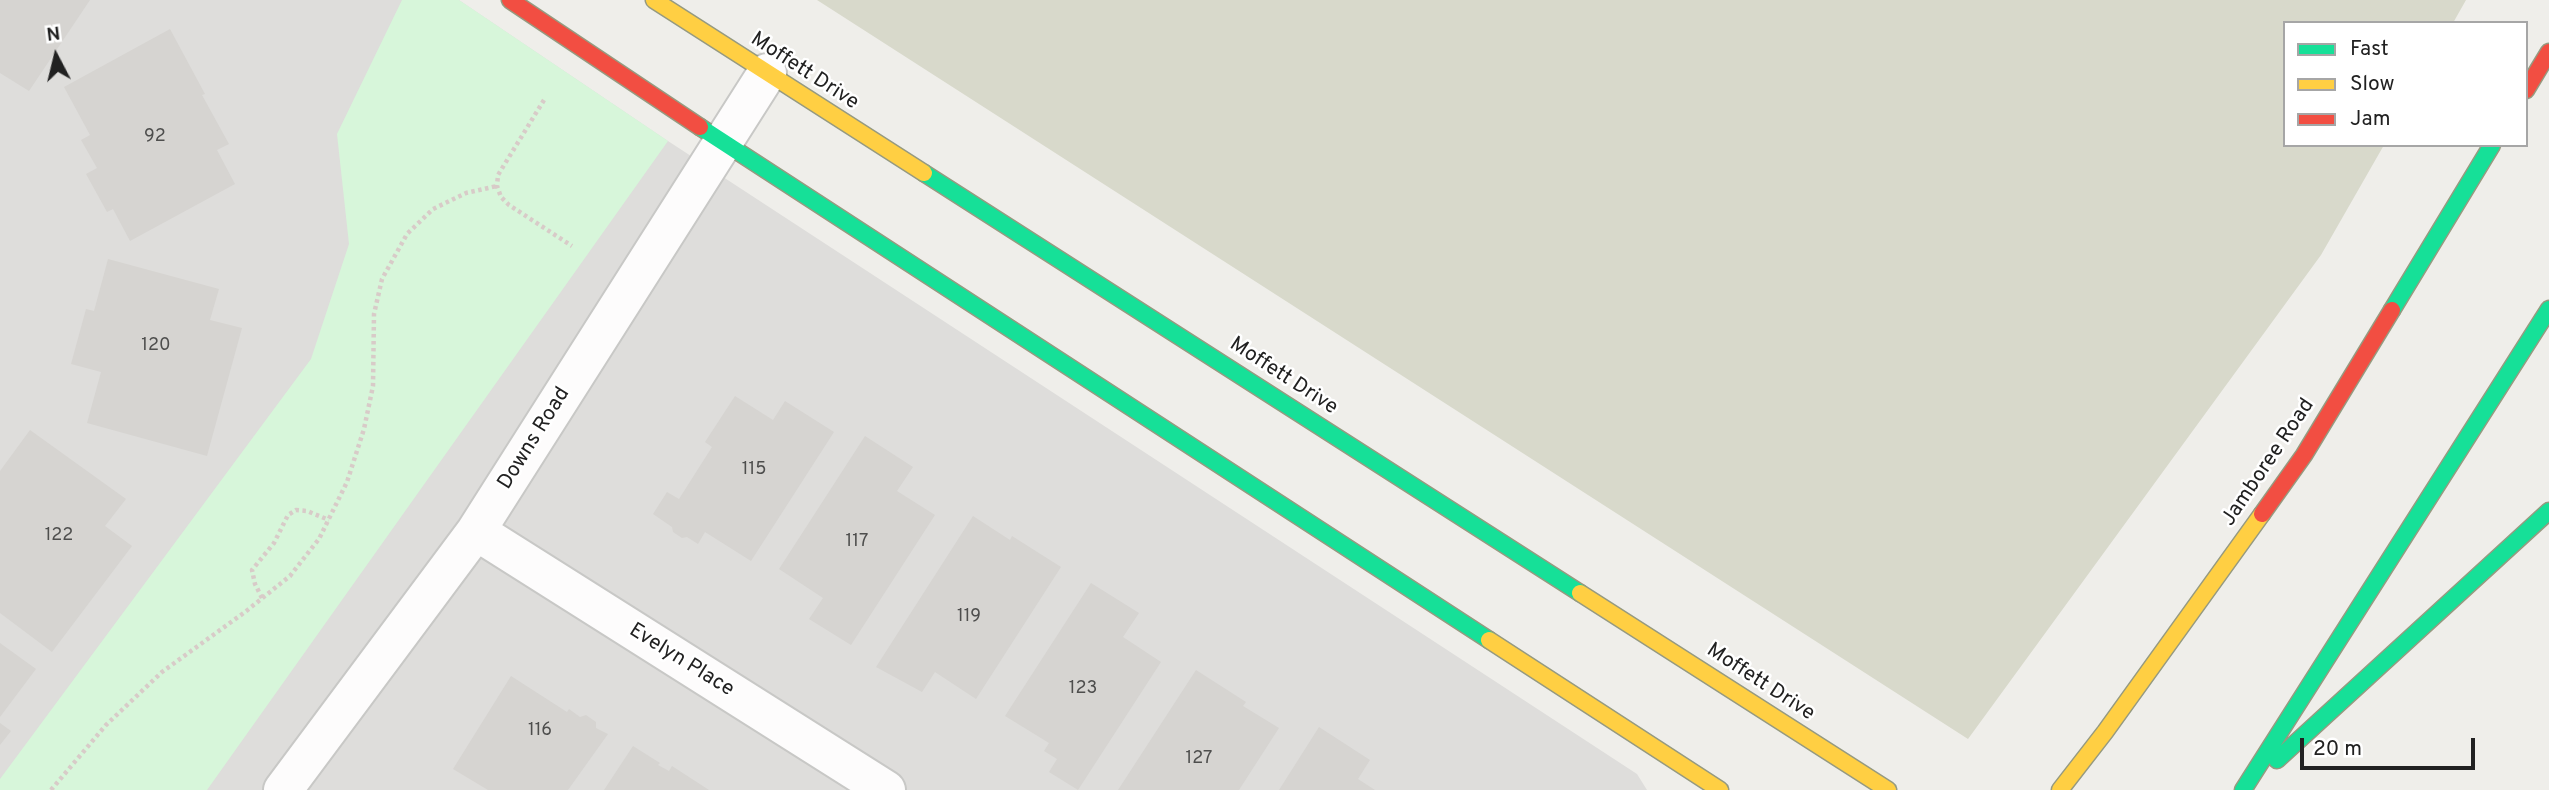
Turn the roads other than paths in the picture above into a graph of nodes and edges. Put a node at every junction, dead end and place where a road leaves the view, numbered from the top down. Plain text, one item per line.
1 (510, 0) edge
2 (654, 0) edge
3 (2549, 52) edge
4 (767, 73) junction
5 (2528, 87) edge
6 (723, 142) junction
7 (2491, 147) edge
8 (2549, 309) edge
9 (2549, 511) edge
10 (477, 531) junction
11 (283, 790) edge
12 (886, 790) edge
13 (1720, 790) edge
14 (1888, 790) edge
15 (2060, 790) edge
16 (2244, 790) edge

1 - 6 main road
2 - 4 main road, Moffett Drive
3 - 5 main road
4 - 6 street, Downs Road
4 - 14 main road, Moffett Drive
6 - 10 street, Downs Road
6 - 13 main road
7 - 15 main road, Jamboree Road
8 - 16 main road
9 - 16 main road
10 - 11 street, Downs Road
10 - 12 street, Evelyn Place

